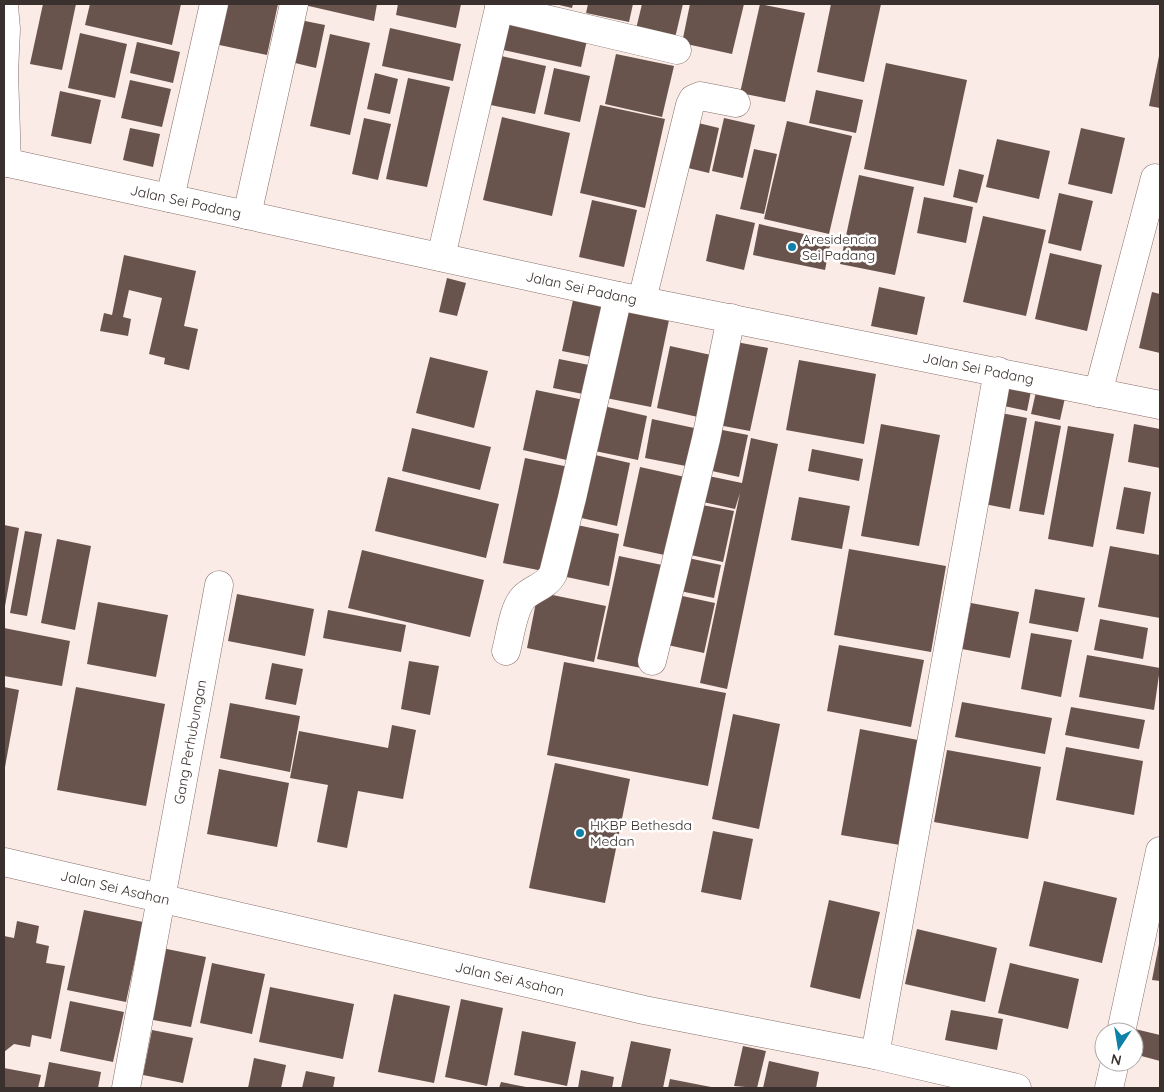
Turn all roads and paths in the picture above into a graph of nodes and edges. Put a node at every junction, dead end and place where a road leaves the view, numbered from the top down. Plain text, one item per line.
1 (214, 4) edge
2 (294, 4) edge
3 (4, 6) edge
4 (500, 6) edge
5 (676, 50) dead end
6 (736, 103) dead end
7 (6, 163) edge
8 (1155, 178) dead end
9 (170, 198) junction
10 (247, 215) junction
11 (441, 257) junction
12 (630, 298) junction
13 (731, 318) junction
14 (998, 371) junction
15 (1098, 393) junction
16 (1160, 405) edge
17 (219, 585) dead end
18 (506, 651) dead end
19 (652, 661) dead end
20 (1160, 851) edge
21 (4, 862) edge
22 (161, 897) junction
23 (1123, 1022) edge
24 (875, 1055) junction
25 (1112, 1072) edge
26 (126, 1088) edge
27 (1016, 1088) edge
28 (1109, 1088) edge

1 - 9 street
2 - 10 street
3 - 7 street
4 - 5 street
4 - 11 street
6 - 12 street
7 - 9 street, Jalan Sei Padang
8 - 15 street
9 - 10 street, Jalan Sei Padang
10 - 11 street, Jalan Sei Padang
11 - 12 street, Jalan Sei Padang
12 - 13 street, Jalan Sei Padang
12 - 18 street
13 - 14 street, Jalan Sei Padang
13 - 19 street
14 - 15 street, Jalan Sei Padang
14 - 24 street
15 - 16 street, Jalan Sei Padang
17 - 22 street, Gang Perhubungan
20 - 23 street
21 - 22 street, Jalan Sei Asahan
22 - 24 street, Jalan Sei Asahan
22 - 26 street, Gang Perhubungan
24 - 27 street, Jalan Sei Asahan
25 - 28 street

